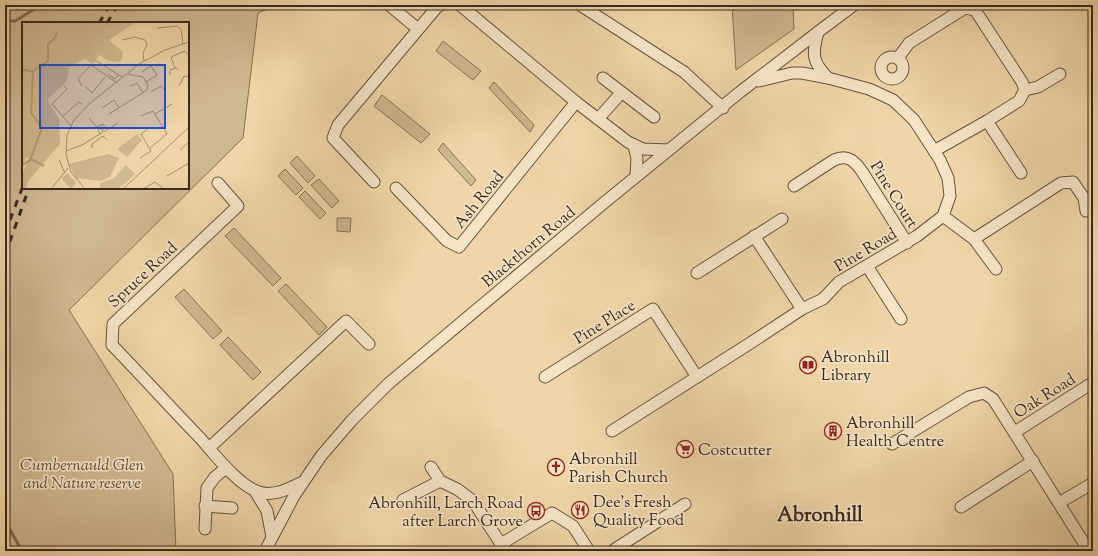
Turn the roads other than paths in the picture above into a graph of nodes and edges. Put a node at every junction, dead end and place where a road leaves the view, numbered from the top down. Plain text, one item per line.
1 (389, 5) edge
2 (441, 5) edge
3 (460, 5) edge
4 (580, 5) edge
5 (854, 5) edge
6 (978, 7) edge
7 (418, 29) junction
8 (818, 32) junction
9 (898, 58) dead end
10 (1060, 74) dead end
11 (603, 78) dead end
12 (828, 78) junction
13 (752, 83) junction
14 (1025, 90) junction
15 (622, 93) junction
16 (576, 102) junction
17 (723, 108) junction
18 (654, 117) dead end
19 (598, 119) junction
20 (987, 122) junction
21 (634, 145) junction
22 (669, 150) junction
23 (934, 151) junction
24 (1020, 173) dead end
25 (636, 176) junction
26 (374, 182) dead end
27 (218, 183) dead end
28 (794, 186) dead end
29 (396, 188) dead end
30 (1086, 211) dead end
31 (943, 216) junction
32 (782, 218) dead end
33 (754, 236) junction
34 (974, 238) junction
35 (907, 243) junction
36 (867, 266) junction
37 (996, 269) dead end
38 (697, 273) dead end
39 (802, 309) junction
40 (901, 319) dead end
41 (369, 344) dead end
42 (545, 377) dead end
43 (697, 377) junction
44 (1089, 385) dead end
45 (612, 431) dead end
46 (1015, 432) junction
47 (892, 444) dead end
48 (209, 448) junction
49 (1033, 461) junction
50 (432, 467) dead end
51 (226, 468) junction
52 (440, 481) junction
53 (302, 482) junction
54 (1093, 482) edge
55 (256, 491) junction
56 (403, 500) dead end
57 (1059, 503) junction
58 (685, 504) dead end
59 (205, 506) junction
60 (961, 507) dead end
61 (232, 508) dead end
62 (205, 528) dead end
63 (272, 537) junction
64 (500, 548) edge
65 (265, 551) edge
66 (589, 551) edge
67 (612, 551) edge
68 (1089, 551) edge

1 - 7 street
2 - 7 street
3 - 16 street
4 - 17 street
5 - 8 street, Blackthorn Road
6 - 9 street
6 - 14 street
7 - 26 street
8 - 12 street
8 - 13 street, Blackthorn Road
10 - 14 street
11 - 15 street
12 - 13 street
12 - 23 street
13 - 17 street, Blackthorn Road
14 - 20 street
15 - 18 street
15 - 19 street
16 - 19 street
16 - 29 street, Ash Road
17 - 22 street, Blackthorn Road
19 - 21 street
20 - 23 street
20 - 24 street
21 - 22 street
21 - 25 street
22 - 25 street, Blackthorn Road
23 - 31 street
25 - 53 street, Blackthorn Road
27 - 48 street, Spruce Road
28 - 35 street, Pine Court
30 - 34 street
31 - 34 street
31 - 35 street, Pine Road
32 - 33 street
33 - 38 street
33 - 39 street
34 - 37 street
35 - 36 street, Pine Road
36 - 39 street, Pine Road
36 - 40 street
39 - 43 street, Pine Road
41 - 48 street
42 - 43 street, Pine Place
43 - 45 street, Pine Road
44 - 46 street, Oak Road
46 - 47 street, Oak Road
46 - 49 street, Oak Road
48 - 51 street, Spruce Road
49 - 57 street, Oak Road
49 - 60 street
50 - 52 street
51 - 55 street, Spruce Road
51 - 59 street
52 - 56 street
52 - 64 street
53 - 55 street
53 - 63 street, Blackthorn Road
54 - 57 street
55 - 63 street, Spruce Road
57 - 68 street, Oak Road
58 - 67 street
59 - 61 street
59 - 62 street
63 - 65 street, Blackthorn Road
64 - 66 street

